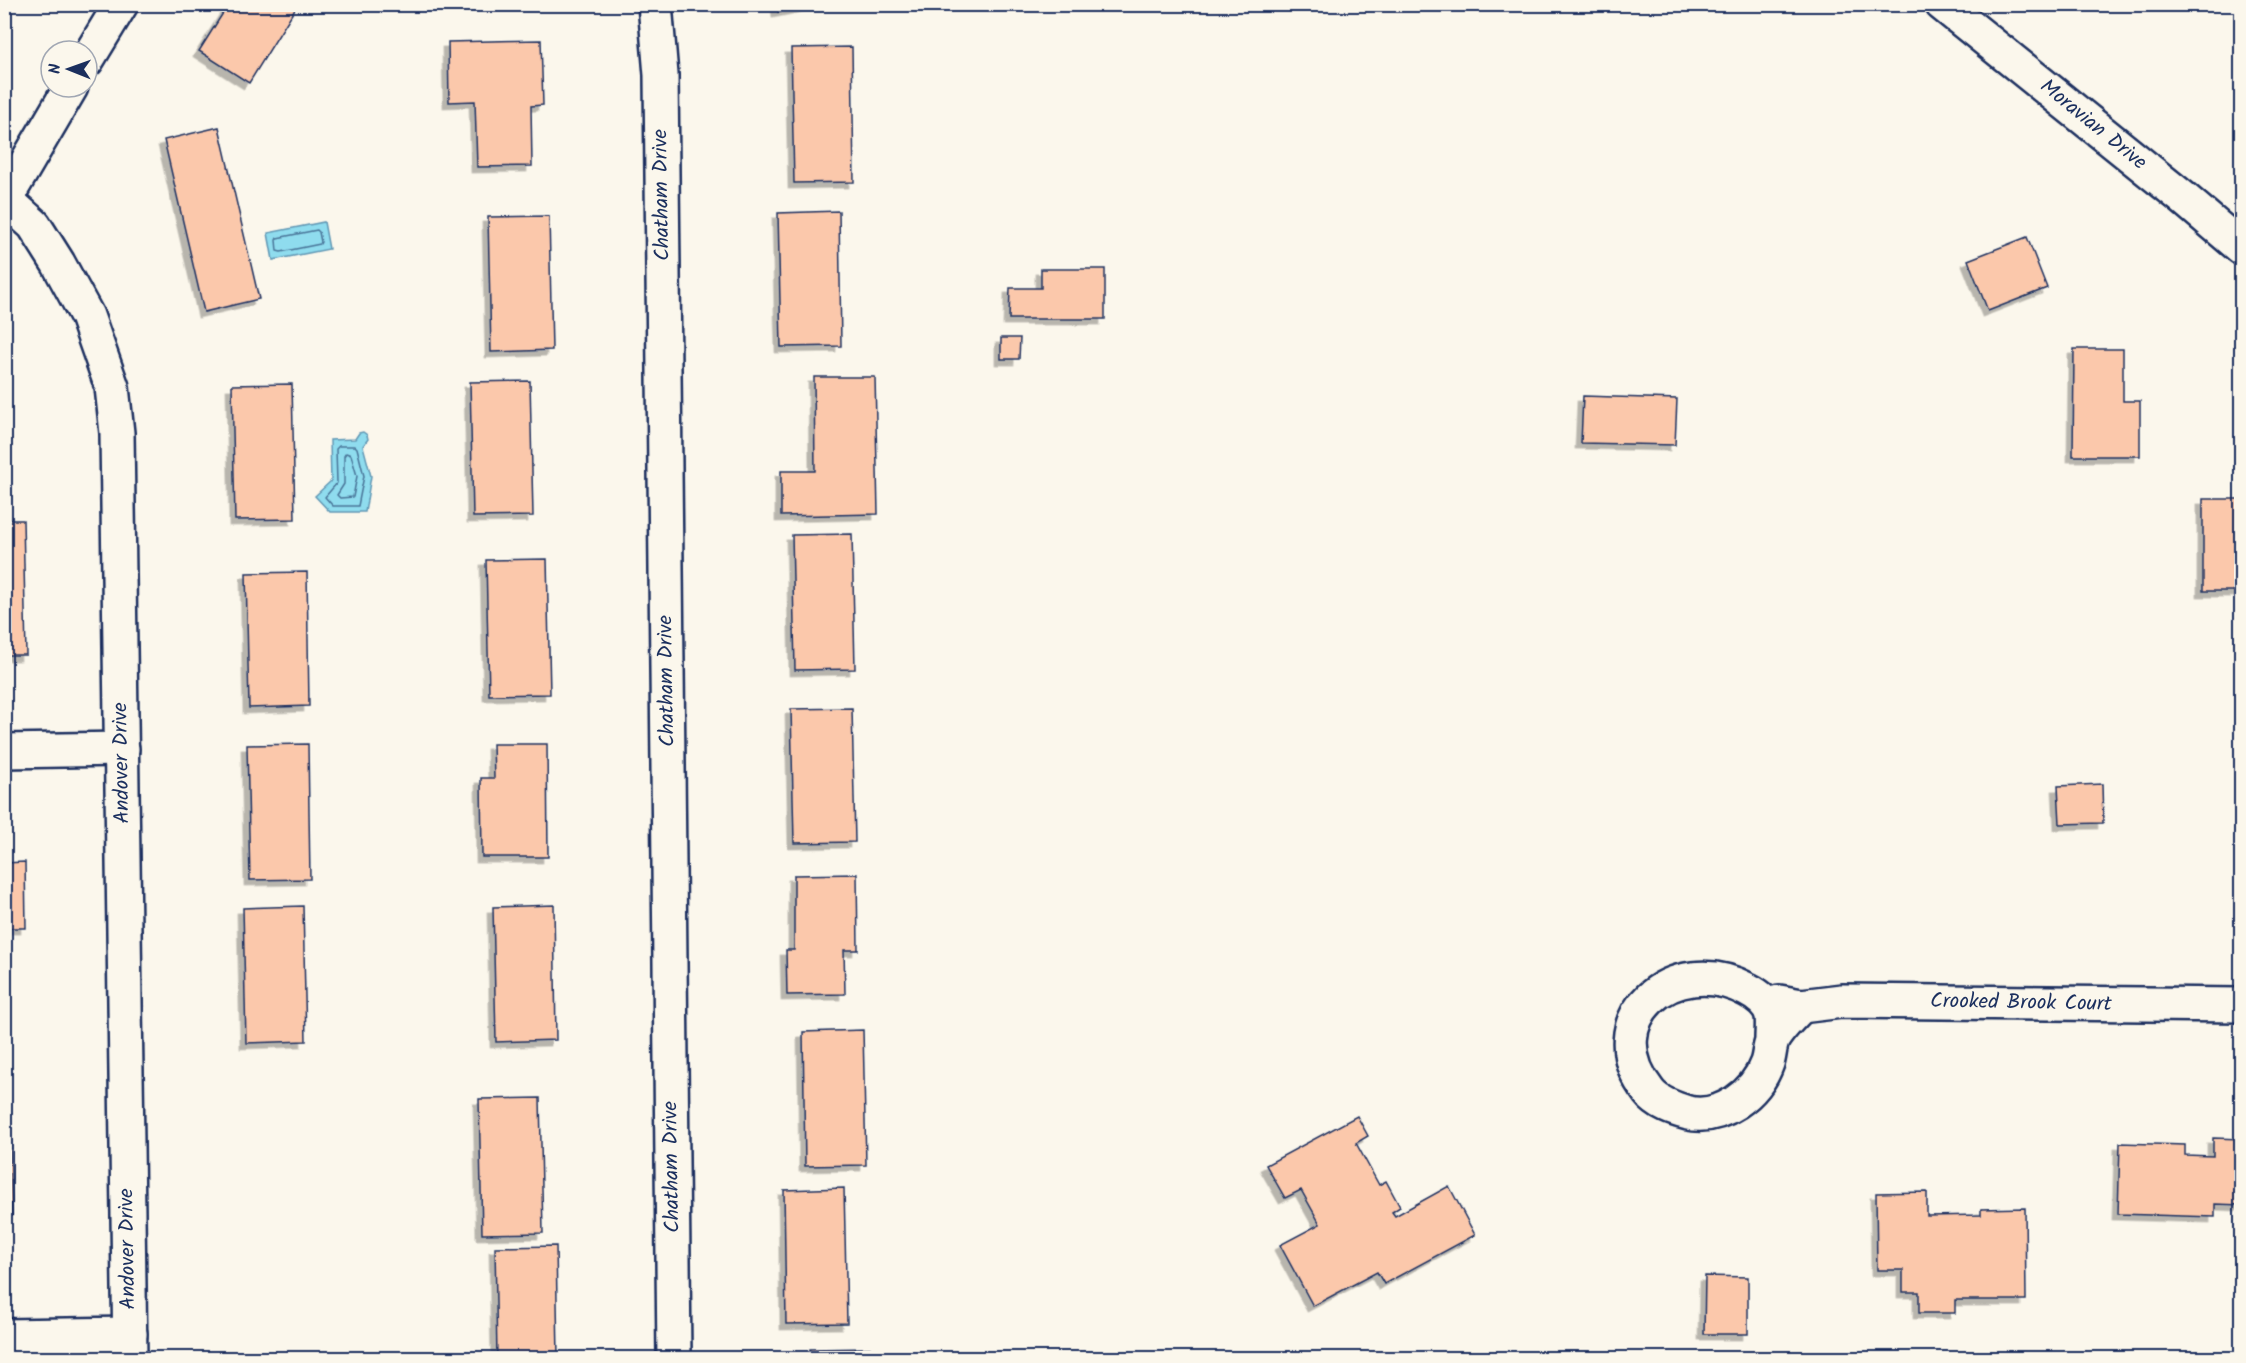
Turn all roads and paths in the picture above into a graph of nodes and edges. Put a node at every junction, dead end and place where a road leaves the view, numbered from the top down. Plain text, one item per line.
1 (121, 4) edge
2 (655, 4) edge
3 (1942, 4) edge
4 (99, 40) edge
5 (64, 99) edge
6 (5, 198) edge
7 (2241, 248) edge
8 (122, 749) junction
9 (4, 751) edge
10 (1760, 997) junction
11 (2241, 1005) edge
12 (1801, 1006) junction
13 (1772, 1039) junction
14 (4, 1336) edge
15 (130, 1346) edge
16 (675, 1359) edge

1 - 4 street
2 - 16 street, Chatham Drive
3 - 7 street, Moravian Drive
5 - 6 street
6 - 8 street, Andover Drive
8 - 9 street
8 - 15 street, Andover Drive
10 - 12 street, Crooked Brook Court
10 - 13 street, Crooked Brook Court
10 - 13 street, Crooked Brook Court
11 - 12 street, Crooked Brook Court
12 - 13 street, Crooked Brook Court
14 - 15 street

